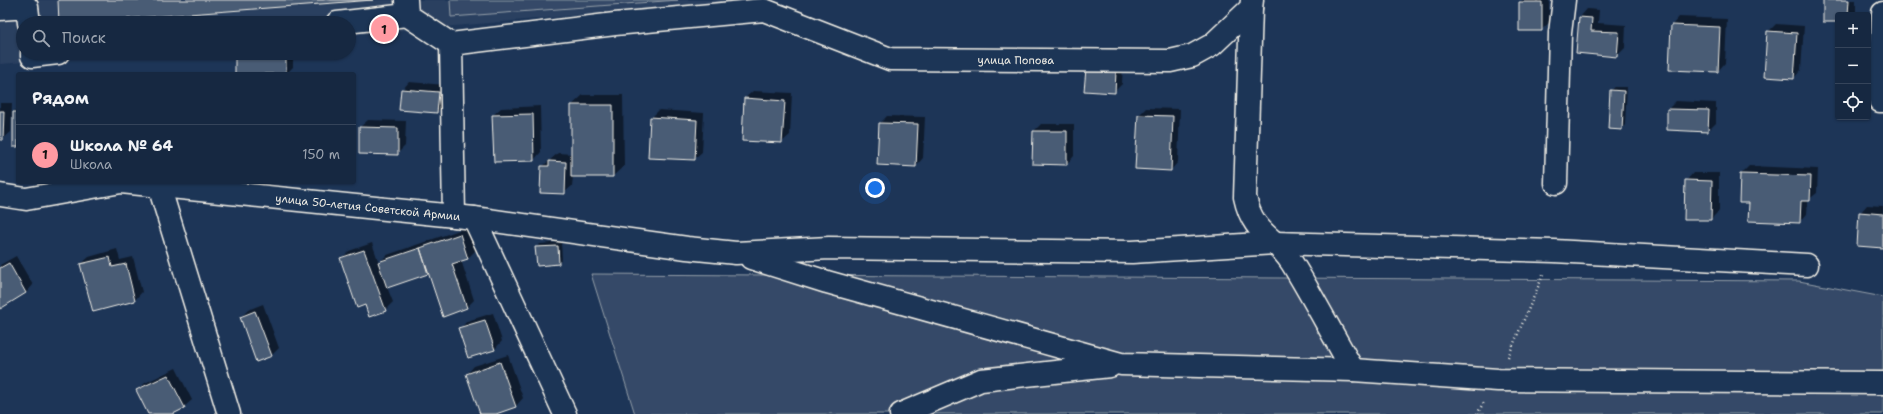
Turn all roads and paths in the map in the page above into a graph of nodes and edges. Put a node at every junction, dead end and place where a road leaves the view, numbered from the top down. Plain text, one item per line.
1 (1564, 0) edge
2 (1251, 4) edge
3 (763, 5) edge
4 (406, 8) edge
5 (0, 9) edge
6 (1883, 13) edge
7 (28, 16) edge
8 (356, 19) edge
9 (451, 44) junction
10 (1883, 101) edge
11 (1556, 183) dead end
12 (110, 184) edge
13 (140, 184) edge
14 (159, 186) junction
15 (0, 195) edge
16 (464, 217) junction
17 (1275, 243) junction
18 (1554, 251) junction
19 (736, 253) junction
20 (1807, 265) dead end
21 (1121, 364) junction
22 (1352, 370) junction
23 (1498, 380) junction
24 (1883, 383) edge
25 (229, 414) edge
26 (565, 414) edge
27 (901, 414) edge
28 (1477, 414) edge

1 - 11 street
2 - 3 street, улица Попова
2 - 17 street
3 - 9 street
4 - 8 street
4 - 9 street
5 - 7 street
6 - 10 street
9 - 16 street
12 - 15 street, улица 50-летия Советской Армии
13 - 14 street, улица 50-летия Советской Армии
14 - 16 street, улица 50-летия Советской Армии
14 - 25 street
16 - 19 street, улица 50-летия Советской Армии
16 - 26 street, улица 50-летия Советской Армии
17 - 18 street
17 - 19 street
17 - 22 street
18 - 20 street
18 - 23 path
19 - 21 street
21 - 22 street
21 - 27 street
22 - 23 street
23 - 24 street
23 - 28 path

